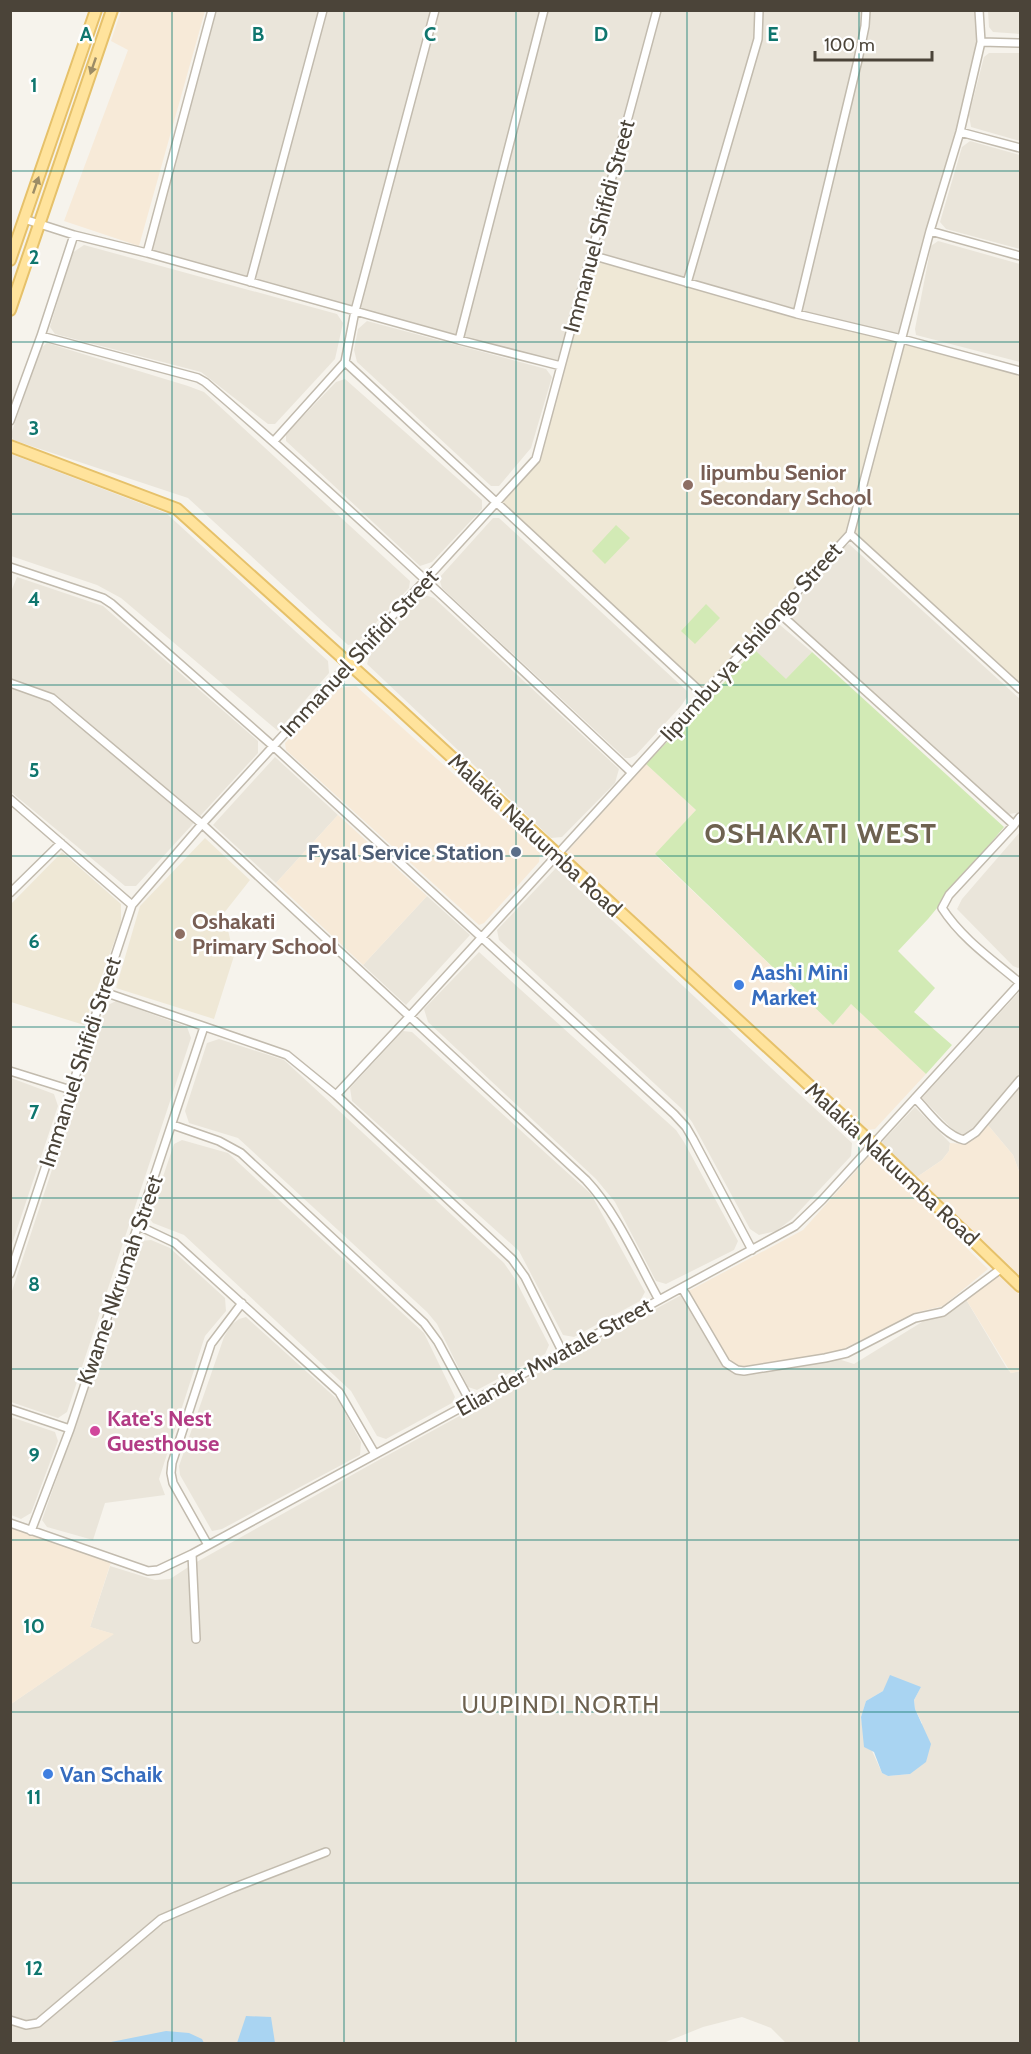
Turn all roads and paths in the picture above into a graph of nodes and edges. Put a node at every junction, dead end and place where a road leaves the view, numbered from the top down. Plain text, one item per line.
1 (96, 10) edge
2 (112, 10) edge
3 (212, 10) edge
4 (323, 10) edge
5 (435, 10) edge
6 (544, 10) edge
7 (657, 10) edge
8 (759, 10) edge
9 (866, 10) edge
10 (979, 10) edge
11 (981, 42) junction
12 (1020, 43) edge
13 (70, 86) junction
14 (84, 90) junction
15 (960, 132) junction
16 (1020, 148) edge
17 (24, 219) junction
18 (39, 224) junction
19 (930, 231) junction
20 (74, 235) junction
21 (147, 254) junction
22 (591, 255) junction
23 (1020, 256) edge
24 (10, 260) edge
25 (250, 282) junction
26 (687, 283) junction
27 (10, 310) edge
28 (356, 311) junction
29 (797, 314) junction
30 (41, 336) junction
31 (902, 339) junction
32 (459, 340) junction
33 (345, 362) junction
34 (561, 366) junction
35 (1020, 371) edge
36 (10, 421) edge
37 (274, 441) junction
38 (10, 446) edge
39 (496, 504) junction
40 (849, 534) junction
41 (10, 567) edge
42 (426, 580) junction
43 (778, 612) junction
44 (349, 664) junction
45 (10, 682) edge
46 (1020, 689) edge
47 (703, 694) junction
48 (273, 746) junction
49 (632, 772) junction
50 (10, 799) edge
51 (1020, 817) edge
52 (202, 824) junction
53 (1014, 825) junction
54 (61, 843) junction
55 (556, 855) junction
56 (10, 893) edge
57 (132, 905) junction
58 (482, 937) junction
59 (1020, 983) edge
60 (104, 992) junction
61 (409, 1017) junction
62 (204, 1027) junction
63 (10, 1071) edge
64 (1020, 1080) edge
65 (71, 1090) junction
66 (336, 1095) junction
67 (915, 1098) junction
68 (173, 1125) junction
69 (873, 1144) junction
70 (139, 1226) junction
71 (752, 1250) junction
72 (1002, 1268) junction
73 (10, 1274) edge
74 (1020, 1286) edge
75 (682, 1288) junction
76 (659, 1300) junction
77 (242, 1303) junction
78 (563, 1353) junction
79 (471, 1403) junction
80 (10, 1409) edge
81 (70, 1429) junction
82 (375, 1454) junction
83 (10, 1523) edge
84 (32, 1531) junction
85 (208, 1545) junction
86 (192, 1554) junction
87 (196, 1639) dead end
88 (326, 1852) dead end
89 (10, 2020) edge

1 - 13 main road
2 -> 14 main road
3 - 21 street
4 - 25 street
5 - 28 street
6 - 32 street
7 - 22 street, Immanuel Shifidi Street
8 - 26 street
9 - 29 street
10 - 11 street, Iipumbu ya Tshilongo Street
11 - 12 street
11 - 15 street, Iipumbu ya Tshilongo Street
13 - 14 main road
17 -> 13 main road
14 - 18 main road
15 - 16 street
15 - 19 street, Iipumbu ya Tshilongo Street
17 - 18 street
17 - 24 main road
18 - 20 street
18 - 27 main road
19 - 23 street
19 - 31 street, Iipumbu ya Tshilongo Street
20 - 21 street
20 - 30 street
21 - 25 street
22 - 26 street
22 - 34 street, Immanuel Shifidi Street
25 - 28 street
26 - 29 street
28 - 32 street
28 - 33 street
29 - 31 street
30 - 36 street
30 - 37 street
31 - 35 street
31 - 40 street, Iipumbu ya Tshilongo Street
32 - 34 street
33 - 37 street
33 - 39 street
34 - 39 street, Immanuel Shifidi Street
37 - 42 street
38 - 44 main road, Malakia Nakuumba Road
39 - 42 street, Immanuel Shifidi Street
39 - 47 street
40 - 43 street, Iipumbu ya Tshilongo Street
40 - 46 street
41 - 48 street
42 - 44 street, Immanuel Shifidi Street
42 - 49 street
43 - 47 street, Iipumbu ya Tshilongo Street
43 - 53 street
44 - 48 street, Immanuel Shifidi Street
44 - 55 main road, Malakia Nakuumba Road
45 - 52 street
47 - 49 street, Iipumbu ya Tshilongo Street
48 - 52 street, Immanuel Shifidi Street
48 - 58 street
49 - 55 street, Iipumbu ya Tshilongo Street
50 - 54 street
51 - 53 street
52 - 57 street, Immanuel Shifidi Street
52 - 61 street
53 - 59 street
54 - 56 street
54 - 57 street
55 - 58 street, Iipumbu ya Tshilongo Street
55 - 69 main road, Malakia Nakuumba Road
57 - 60 street, Immanuel Shifidi Street
58 - 61 street, Iipumbu ya Tshilongo Street
58 - 71 street
59 - 67 street, Eliander Mwatale Street
60 - 62 street
60 - 65 street, Immanuel Shifidi Street
61 - 66 street, Iipumbu ya Tshilongo Street
61 - 76 street
62 - 66 street
62 - 68 street, Kwame Nkrumah Street
63 - 65 street
64 - 67 street
65 - 73 street, Immanuel Shifidi Street
66 - 78 street
67 - 69 street, Eliander Mwatale Street
68 - 70 street, Kwame Nkrumah Street
68 - 79 street
69 - 71 street, Eliander Mwatale Street
69 - 72 main road, Malakia Nakuumba Road
70 - 77 street
70 - 81 street, Kwame Nkrumah Street
71 - 75 street, Eliander Mwatale Street
72 - 74 main road, Malakia Nakuumba Road
72 - 75 street
75 - 76 street, Eliander Mwatale Street
76 - 78 street, Eliander Mwatale Street
77 - 82 street
77 - 85 street
78 - 79 street, Eliander Mwatale Street
79 - 82 street, Eliander Mwatale Street
80 - 81 street
81 - 84 street, Kwame Nkrumah Street
82 - 85 street, Eliander Mwatale Street
83 - 84 street, Eliander Mwatale Street
84 - 86 street, Eliander Mwatale Street
85 - 86 street, Eliander Mwatale Street
86 - 87 street
88 - 89 street

